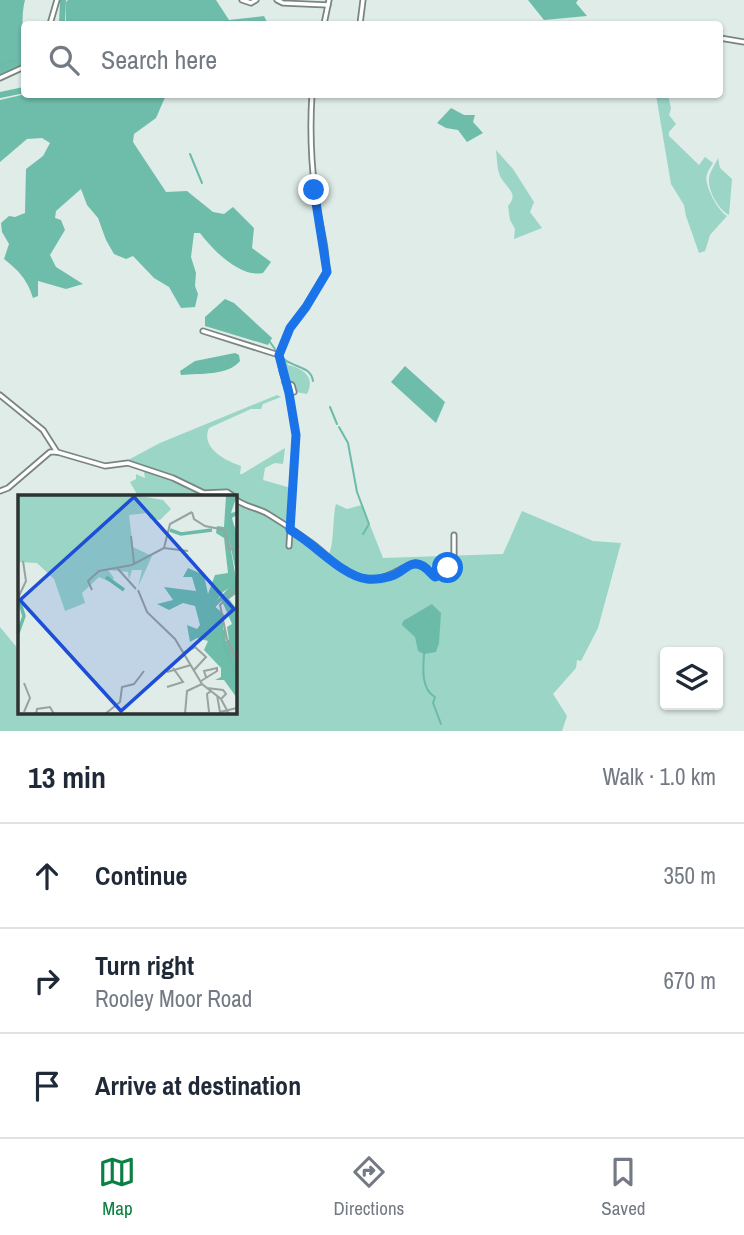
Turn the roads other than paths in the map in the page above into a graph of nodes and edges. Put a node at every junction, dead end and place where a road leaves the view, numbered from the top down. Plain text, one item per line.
1 (57, 0) edge
2 (242, 0) edge
3 (256, 0) edge
4 (277, 0) edge
5 (363, 0) edge
6 (328, 3) edge
7 (51, 21) edge
8 (325, 21) edge
9 (360, 21) edge
10 (723, 39) edge
11 (744, 42) edge
12 (21, 68) edge
13 (0, 78) edge
14 (312, 98) edge
15 (203, 331) dead end
16 (279, 355) junction
17 (0, 396) edge
18 (57, 452) junction
19 (0, 491) edge
20 (215, 495) edge
21 (231, 495) edge
22 (236, 499) edge
23 (290, 530) junction
24 (454, 535) dead end
25 (289, 546) dead end

1 - 7 street
2 - 3 street
4 - 6 street
5 - 9 street
6 - 8 street
10 - 11 street
12 - 13 street
14 - 16 street
15 - 16 street
16 - 23 street
17 - 18 street
18 - 19 street
18 - 20 street
20 - 21 street
22 - 23 street
23 - 24 street
23 - 25 street

